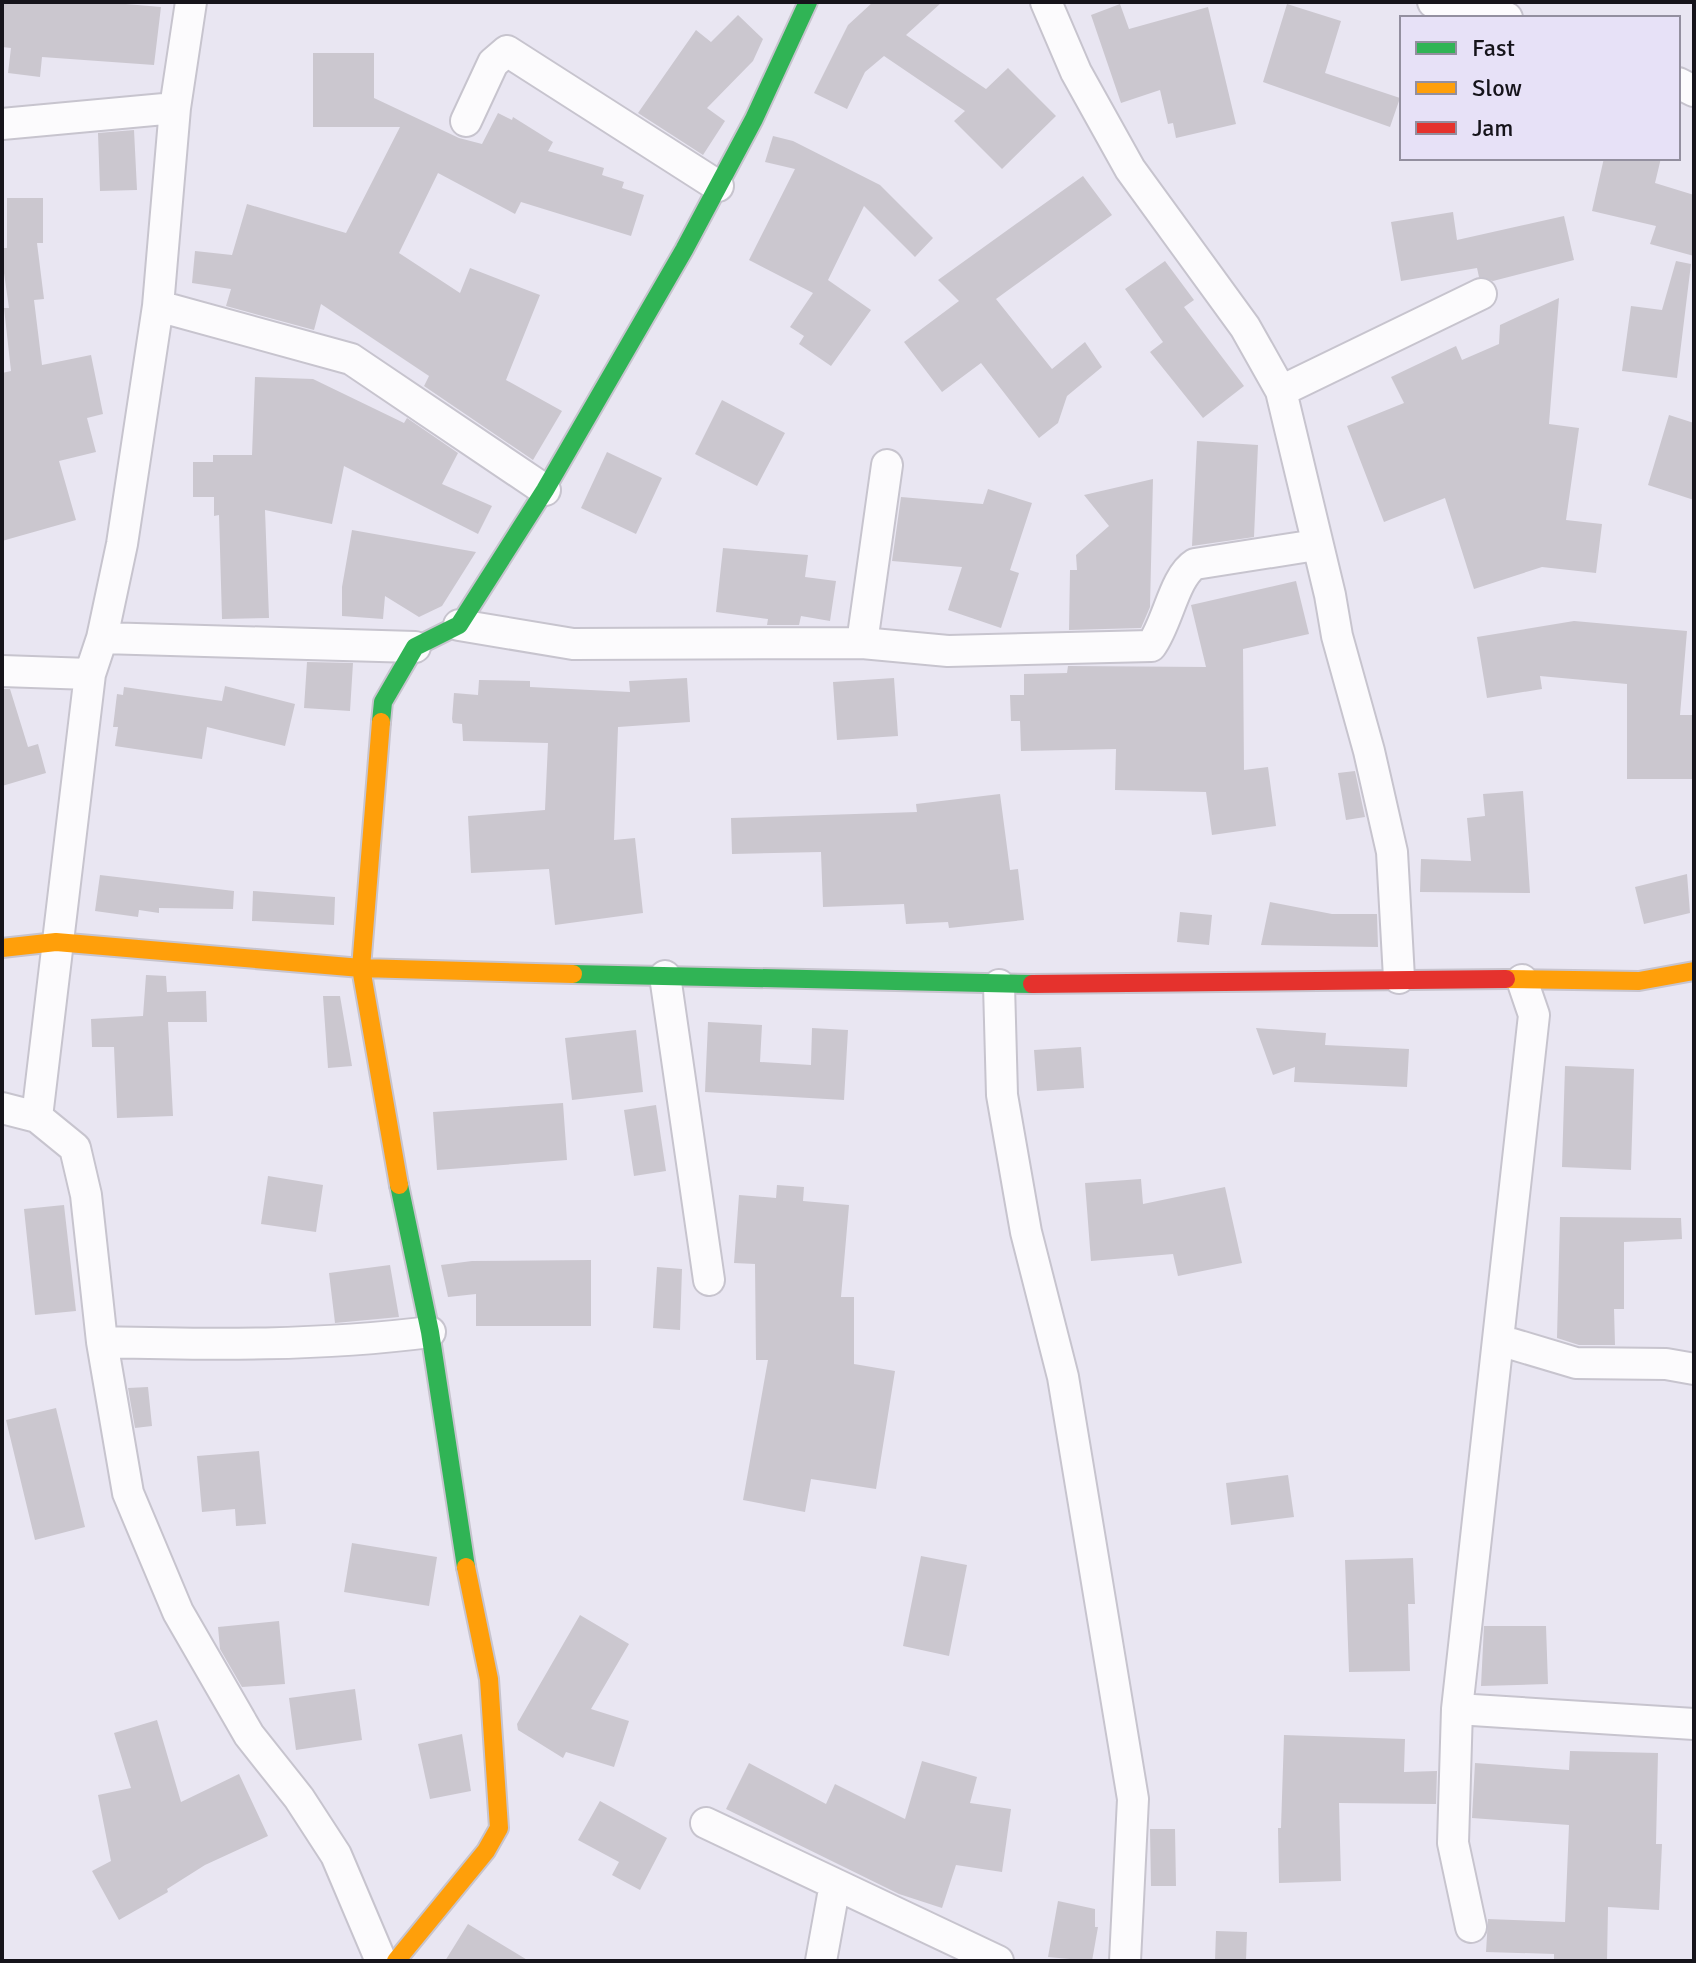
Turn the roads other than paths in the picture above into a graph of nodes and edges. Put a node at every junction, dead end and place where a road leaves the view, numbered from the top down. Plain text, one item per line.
1 (191, 2) edge
2 (808, 2) edge
3 (1046, 2) edge
4 (1433, 2) edge
5 (1498, 16) edge
6 (175, 108) junction
7 (466, 121) dead end
8 (2, 124) edge
9 (718, 186) junction
10 (1481, 294) dead end
11 (158, 306) junction
12 (1281, 391) junction
13 (887, 465) dead end
14 (545, 490) junction
15 (1316, 545) junction
16 (459, 625) junction
17 (102, 638) junction
18 (862, 643) junction
19 (415, 647) junction
20 (2, 671) edge
21 (90, 674) junction
22 (56, 942) junction
23 (2, 948) edge
24 (361, 968) junction
25 (1694, 971) edge
26 (665, 976) junction
27 (1399, 978) junction
28 (1522, 980) junction
29 (999, 985) junction
30 (2, 1108) edge
31 (37, 1117) junction
32 (709, 1280) dead end
33 (430, 1332) junction
34 (1499, 1340) junction
35 (102, 1342) junction
36 (1694, 1369) edge
37 (1457, 1709) junction
38 (1694, 1724) edge
39 (706, 1823) dead end
40 (835, 1884) junction
41 (1471, 1927) dead end
42 (381, 1961) edge
43 (396, 1961) edge
44 (821, 1961) edge
45 (998, 1961) edge
46 (1125, 1961) edge

1 - 6 street
2 - 9 street
3 - 12 street
4 - 5 street
6 - 8 street
6 - 11 street
7 - 9 street
9 - 14 street
10 - 12 street
11 - 14 street
11 - 17 street
12 - 15 street
13 - 18 street
14 - 16 street
15 - 18 street
15 - 27 street
16 - 18 street
16 - 19 street
17 - 19 street
17 - 21 street
19 - 24 street
20 - 21 street
21 - 22 street
22 - 23 street
22 - 24 street
22 - 31 street
24 - 26 street
24 - 33 street
25 - 28 street
26 - 29 street
26 - 32 street
27 - 28 street
27 - 29 street
28 - 34 street
29 - 46 street
30 - 31 street
31 - 35 street
33 - 35 street
33 - 43 street
34 - 36 street
34 - 37 street
35 - 42 street
37 - 38 street
37 - 41 street
39 - 40 street
40 - 44 street
40 - 45 street

